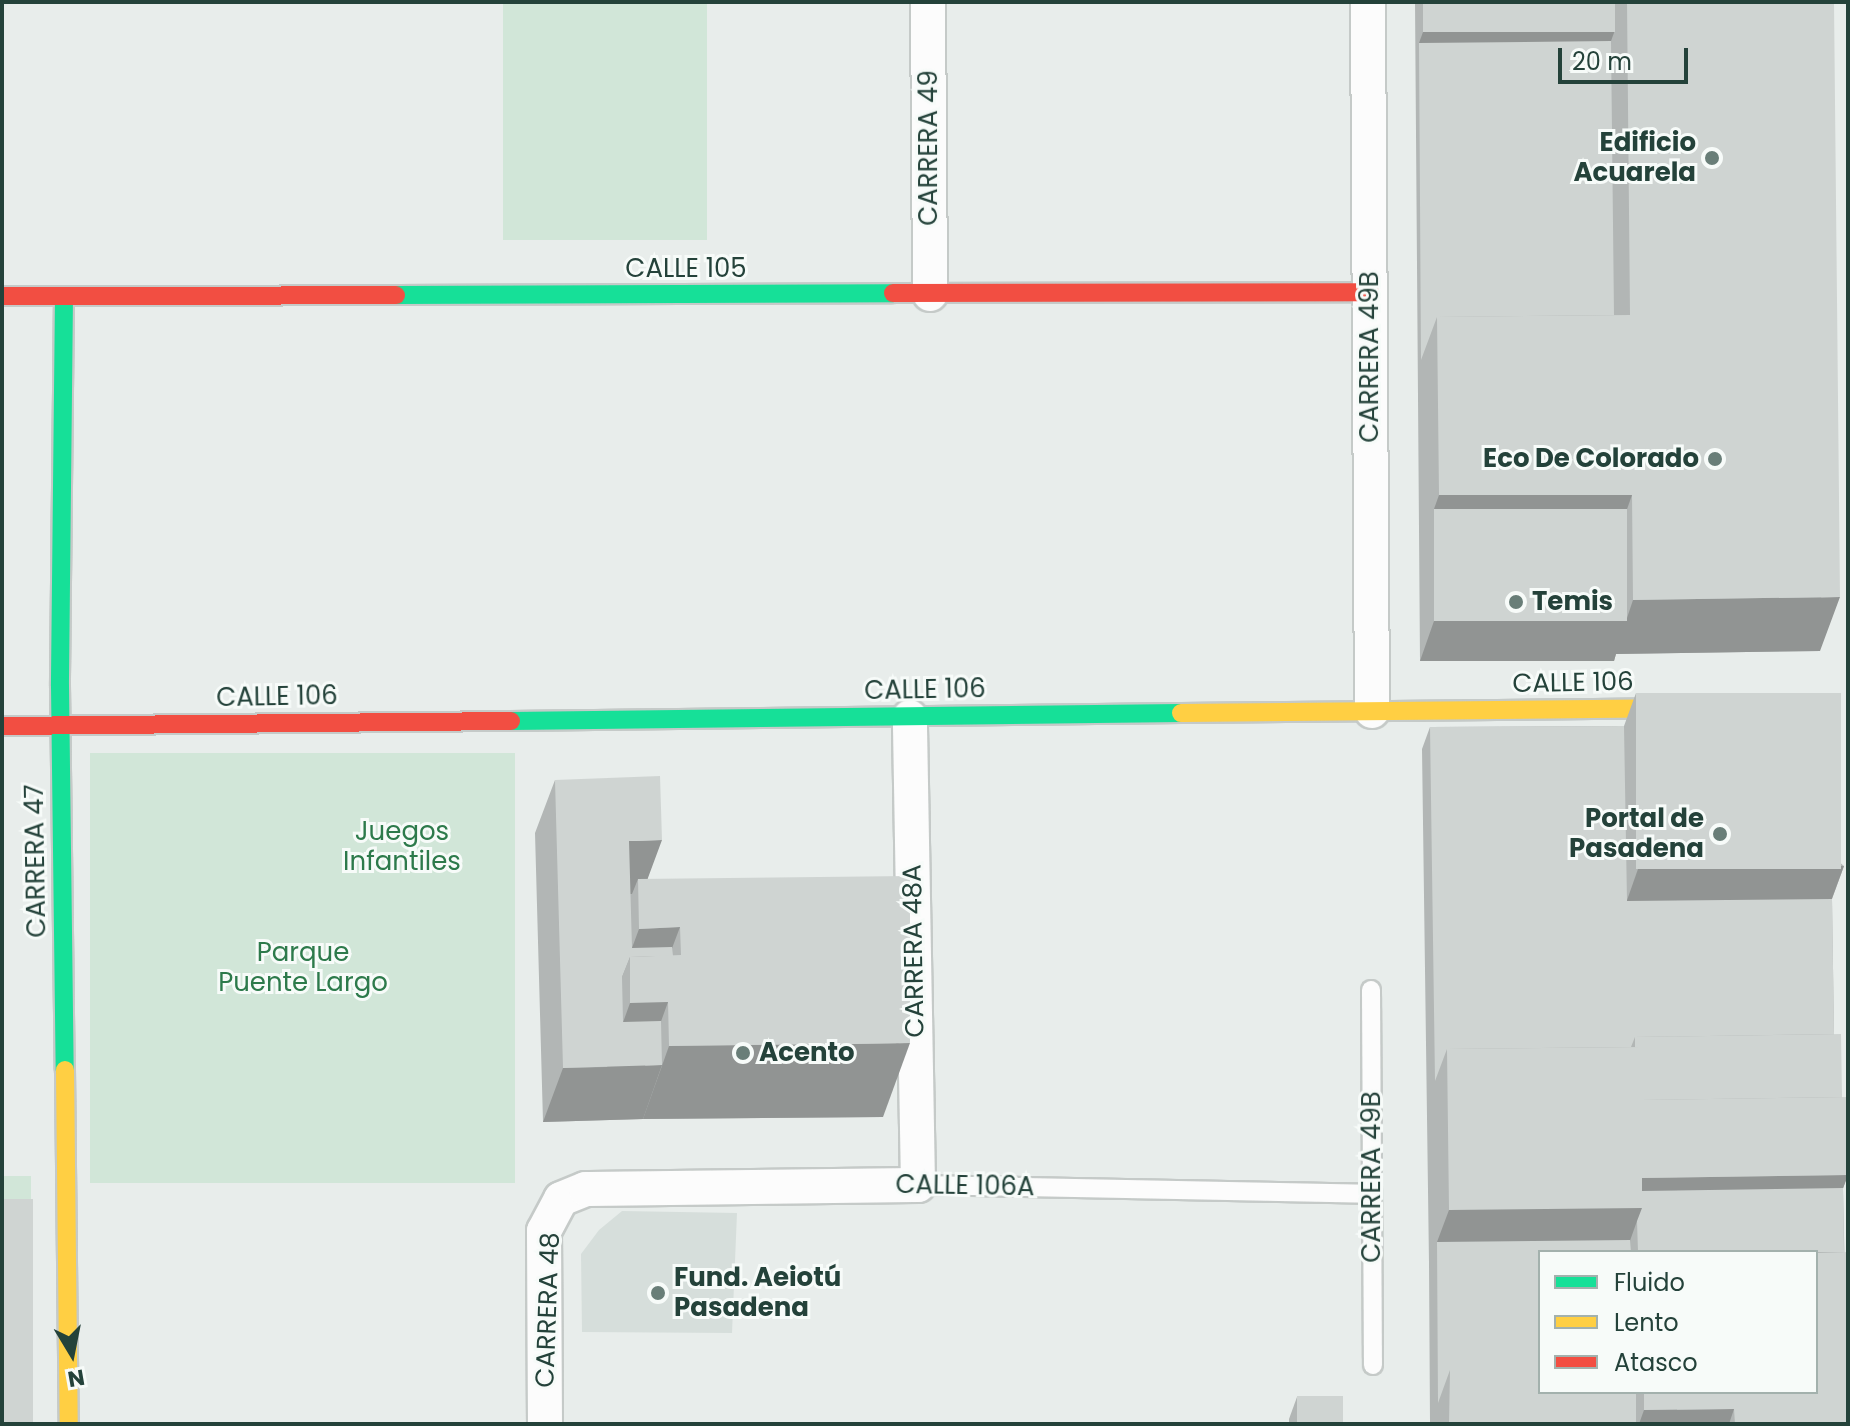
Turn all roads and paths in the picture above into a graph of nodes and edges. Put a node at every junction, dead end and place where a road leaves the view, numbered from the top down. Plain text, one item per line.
1 (928, 2) edge
2 (1368, 2) edge
3 (1370, 292) junction
4 (930, 294) junction
5 (2, 296) edge
6 (64, 296) junction
7 (1707, 707) edge
8 (1372, 711) junction
9 (910, 717) junction
10 (61, 725) junction
11 (2, 726) edge
12 (1371, 990) dead end
13 (918, 1185) junction
14 (1372, 1194) junction
15 (561, 1199) joint
16 (1373, 1365) dead end
17 (69, 1424) edge
18 (545, 1424) edge

1 - 4 street, CARRERA 49
2 - 3 street, CARRERA 49B
3 - 4 street, CALLE 105
3 - 8 street, CARRERA 49B
4 - 6 street, CALLE 105
5 - 6 street, CALLE 105
6 - 10 street, CARRERA 47
7 - 8 street, CALLE 106
8 - 9 street, CALLE 106
9 - 10 street, CALLE 106
9 - 13 street, CARRERA 48A
10 - 11 street, CALLE 106
10 - 17 street, CARRERA 47
12 - 14 lane, CARRERA 49B
13 - 14 lane, CALLE 106A
13 - 15 street, CALLE 106A
14 - 16 lane, CARRERA 49B
15 - 18 street, CARRERA 48

